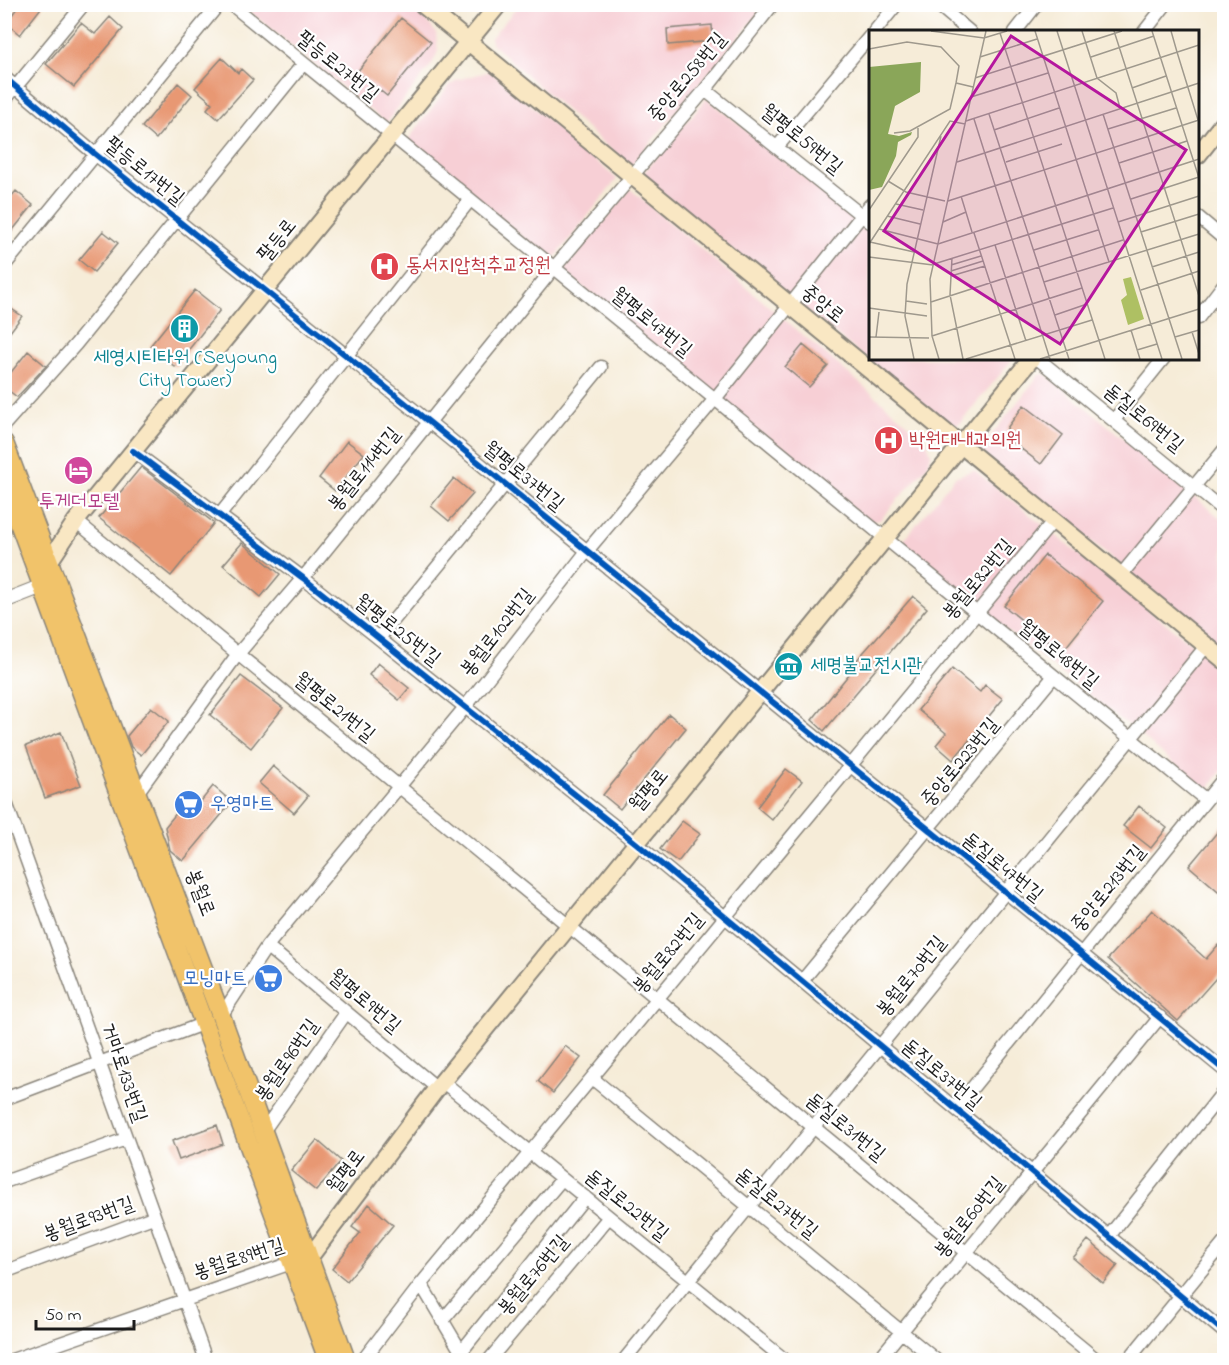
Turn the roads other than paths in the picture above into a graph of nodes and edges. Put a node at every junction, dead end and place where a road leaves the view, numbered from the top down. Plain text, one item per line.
1 (84, 4) edge
2 (219, 4) edge
3 (231, 4) edge
4 (422, 4) edge
5 (498, 4) edge
6 (897, 4) edge
7 (937, 4) edge
8 (1037, 4) edge
9 (1166, 4) edge
10 (771, 5) edge
11 (876, 30) edge
12 (968, 30) edge
13 (1017, 30) edge
14 (1146, 30) edge
15 (869, 37) edge
16 (467, 42) junction
17 (303, 64) junction
18 (4, 77) edge
19 (16, 87) junction
20 (705, 90) junction
21 (4, 101) edge
22 (1224, 122) edge
23 (391, 136) junction
24 (778, 146) junction
25 (1199, 153) edge
26 (95, 154) junction
27 (630, 176) junction
28 (470, 200) junction
29 (177, 219) junction
30 (866, 219) edge
31 (1199, 219) edge
32 (1224, 239) edge
33 (4, 266) edge
34 (553, 269) junction
35 (1224, 285) edge
36 (265, 290) junction
37 (788, 304) junction
38 (1199, 316) edge
39 (345, 354) junction
40 (1033, 360) edge
41 (1038, 360) edge
42 (1162, 360) edge
43 (601, 368) dead end
44 (714, 400) junction
45 (1114, 420) junction
46 (429, 422) junction
47 (4, 425) edge
48 (4, 443) edge
49 (962, 445) junction
50 (1224, 450) edge
51 (133, 451) junction
52 (4, 482) edge
53 (506, 485) junction
54 (1194, 486) junction
55 (1224, 511) edge
56 (219, 516) junction
57 (1054, 520) junction
58 (76, 521) junction
59 (886, 540) junction
60 (587, 551) junction
61 (49, 562) junction
62 (1121, 576) junction
63 (303, 578) junction
64 (49, 583) junction
65 (4, 601) edge
66 (977, 614) junction
67 (379, 638) junction
68 (1207, 645) junction
69 (237, 655) junction
70 (1224, 660) edge
71 (1054, 676) junction
72 (759, 691) junction
73 (466, 706) junction
74 (1131, 739) junction
75 (851, 766) junction
76 (1224, 778) edge
77 (399, 786) junction
78 (137, 793) junction
79 (4, 797) edge
80 (1206, 800) junction
81 (928, 829) junction
82 (636, 843) junction
83 (1006, 892) junction
84 (725, 917) junction
85 (569, 925) junction
86 (267, 946) junction
87 (1081, 953) junction
88 (197, 977) junction
89 (802, 981) junction
90 (658, 999) junction
91 (346, 1013) junction
92 (1160, 1017) junction
93 (213, 1019) junction
94 (880, 1046) junction
95 (99, 1063) junction
96 (1224, 1070) edge
97 (592, 1078) junction
98 (440, 1085) junction
99 (1224, 1091) edge
100 (4, 1099) edge
101 (956, 1108) junction
102 (814, 1127) junction
103 (262, 1133) junction
104 (126, 1139) junction
105 (530, 1152) junction
106 (1033, 1173) junction
107 (562, 1179) junction
108 (4, 1182) edge
109 (585, 1197) junction
110 (749, 1207) junction
111 (153, 1217) junction
112 (609, 1217) junction
113 (1109, 1236) junction
114 (1224, 1243) edge
115 (966, 1253) junction
116 (301, 1260) junction
117 (4, 1272) edge
118 (688, 1281) junction
119 (421, 1284) junction
120 (1181, 1296) junction
121 (182, 1299) junction
122 (442, 1321) junction
123 (901, 1332) junction
124 (1224, 1332) edge
125 (463, 1356) edge
126 (12, 1360) edge
127 (206, 1360) edge
128 (328, 1360) edge
129 (346, 1360) edge
130 (363, 1360) edge
131 (489, 1360) edge
132 (624, 1360) edge
133 (785, 1360) edge
134 (878, 1360) edge
135 (936, 1360) edge
136 (1097, 1360) edge
137 (1128, 1360) edge

1 - 19 street
2 - 26 street
3 - 17 street, 팔등로27번길
4 - 16 main road, 중앙로
5 - 16 main road, 팔등로
6 - 11 street
7 - 12 street
8 - 13 street
9 - 14 street
10 - 20 street, 중앙로258번길
15 - 24 street
16 - 23 main road, 팔등로
16 - 27 main road, 중앙로
17 - 23 street, 팔등로27번길
17 - 29 street
18 - 19 street, 팔등로17번길
19 - 21 street
19 - 26 street, 팔등로17번길
20 - 24 street, 월평로59번길
20 - 27 street, 중앙로258번길
22 - 25 main road
23 - 28 street, 월평로47번길
23 - 36 main road, 팔등로
24 - 30 street, 월평로59번길
26 - 29 street, 팔등로17번길
26 - 33 street
27 - 34 street, 봉월로114번길
27 - 37 main road, 중앙로
28 - 34 street, 월평로47번길
28 - 39 street
29 - 36 street, 팔등로17번길
29 - 47 street
30 - 37 street, 봉월로102번길
31 - 32 street
34 - 44 street, 월평로47번길
34 - 46 street, 봉월로114번길
35 - 38 street
36 - 39 street, 월평로37번길
36 - 51 main road, 팔등로
37 - 44 street, 봉월로102번길
37 - 49 main road, 중앙로
39 - 46 street, 월평로37번길
39 - 56 street
40 - 49 main road, 월평로
41 - 45 street, 돋질로69번길
42 - 45 street
43 - 53 street
44 - 59 street, 월평로47번길
44 - 60 street, 봉월로102번길
45 - 54 street, 돋질로69번길
46 - 53 street, 월평로37번길
46 - 63 street, 봉월로114번길
48 - 61 main road, 봉월로
49 - 57 main road, 중앙로
49 - 59 main road, 월평로
50 - 54 street
51 - 56 street, 월평로25번길
51 - 58 main road, 팔등로
52 - 64 main road
53 - 60 street, 월평로37번길
53 - 67 street
54 - 55 street, 돋질로69번길
54 - 62 street
56 - 63 street, 월평로25번길
57 - 62 main road, 중앙로
57 - 66 street, 봉월로82번길
58 - 61 main road, 팔등로
58 - 69 street, 월평로21번길
59 - 66 street, 월평로48번길
59 - 72 main road, 월평로
60 - 72 street, 월평로37번길
60 - 73 street, 봉월로102번길
61 - 64 main road, 봉월로
62 - 68 main road, 중앙로
63 - 67 street, 월평로25번길
63 - 69 street, 봉월로114번길
64 - 65 street
64 - 78 main road, 봉월로
64 - 88 main road
66 - 71 street, 월평로48번길
66 - 75 street, 봉월로82번길
67 - 73 street, 월평로25번길
68 - 70 main road, 중앙로
68 - 74 street, 봉월로70번길
69 - 77 street, 월평로21번길
69 - 78 street, 봉월로114번길
71 - 74 street, 월평로48번길
71 - 81 street, 중앙로223번길
72 - 75 street, 돋질로47번길
72 - 82 main road, 월평로
73 - 77 street, 봉월로102번길
73 - 82 street, 월평로25번길
74 - 80 street, 월평로48번길
74 - 83 street, 봉월로70번길
75 - 81 street, 돋질로47번길
75 - 84 street, 봉월로82번길
76 - 80 street, 중앙로213번길
77 - 85 street, 월평로21번길
77 - 86 street, 봉월로102번길
78 - 88 main road, 봉월로
79 - 95 street, 거마로133번길
80 - 87 street, 중앙로213번길
81 - 83 street, 돋질로47번길
81 - 89 street, 중앙로223번길
82 - 84 street, 돋질로37번길
82 - 85 main road, 월평로
83 - 87 street, 돋질로47번길
83 - 94 street, 봉월로70번길
84 - 89 street, 돋질로37번길
84 - 90 street, 봉월로82번길
85 - 90 street, 돋질로31번길
85 - 98 main road, 월평로
86 - 91 street, 월평로9번길
86 - 93 street, 봉월로102번길
87 - 92 street, 돋질로47번길
87 - 101 street, 중앙로213번길
88 - 93 main road, 봉월로
89 - 94 street, 돋질로37번길
90 - 97 street, 봉월로82번길
90 - 102 street, 돋질로31번길
91 - 98 street, 월평로9번길
91 - 103 street, 봉월로96번길
92 - 96 street, 돋질로47번길
92 - 106 street, 봉월로60번길
93 - 95 street
93 - 103 main road, 봉월로
93 - 116 main road
94 - 101 street, 돋질로37번길
94 - 102 street, 봉월로70번길
95 - 100 street
95 - 104 street, 거마로133번길
97 - 105 street, 봉월로82번길
97 - 110 street, 돋질로27번길
98 - 105 street, 돋질로22번길
98 - 116 main road, 월평로
99 - 113 street
101 - 106 street, 돋질로37번길
102 - 110 street, 봉월로70번길
102 - 115 street, 돋질로31번길
103 - 116 main road, 봉월로
104 - 108 street
104 - 111 street, 거마로133번길
105 - 107 street, 돋질로22번길
105 - 119 street, 봉월로82번길
106 - 113 street, 돋질로37번길
106 - 115 street, 봉월로60번길
107 - 109 street, 돋질로22번길
107 - 122 street
109 - 112 street, 돋질로22번길
109 - 125 street
110 - 118 street, 봉월로70번길
110 - 123 street, 돋질로27번길
111 - 117 street, 봉월로93번길
111 - 121 street, 거마로133번길
112 - 118 street, 돋질로22번길
112 - 131 street, 봉월로76번길
113 - 120 street, 돋질로37번길
114 - 120 street
115 - 123 street, 봉월로60번길
115 - 136 street, 돋질로31번길
116 - 121 street, 봉월로89번길
116 - 128 main road
116 - 129 main road, 봉월로
118 - 132 street, 봉월로70번길
118 - 133 street, 돋질로22번길
119 - 122 street
119 - 130 street, 봉월로82번길
120 - 124 street, 돋질로37번길
120 - 137 street
121 - 126 street, 봉월로89번길
121 - 127 street, 거마로133번길
122 - 125 street
123 - 134 street, 봉월로60번길
123 - 135 street, 돋질로27번길

